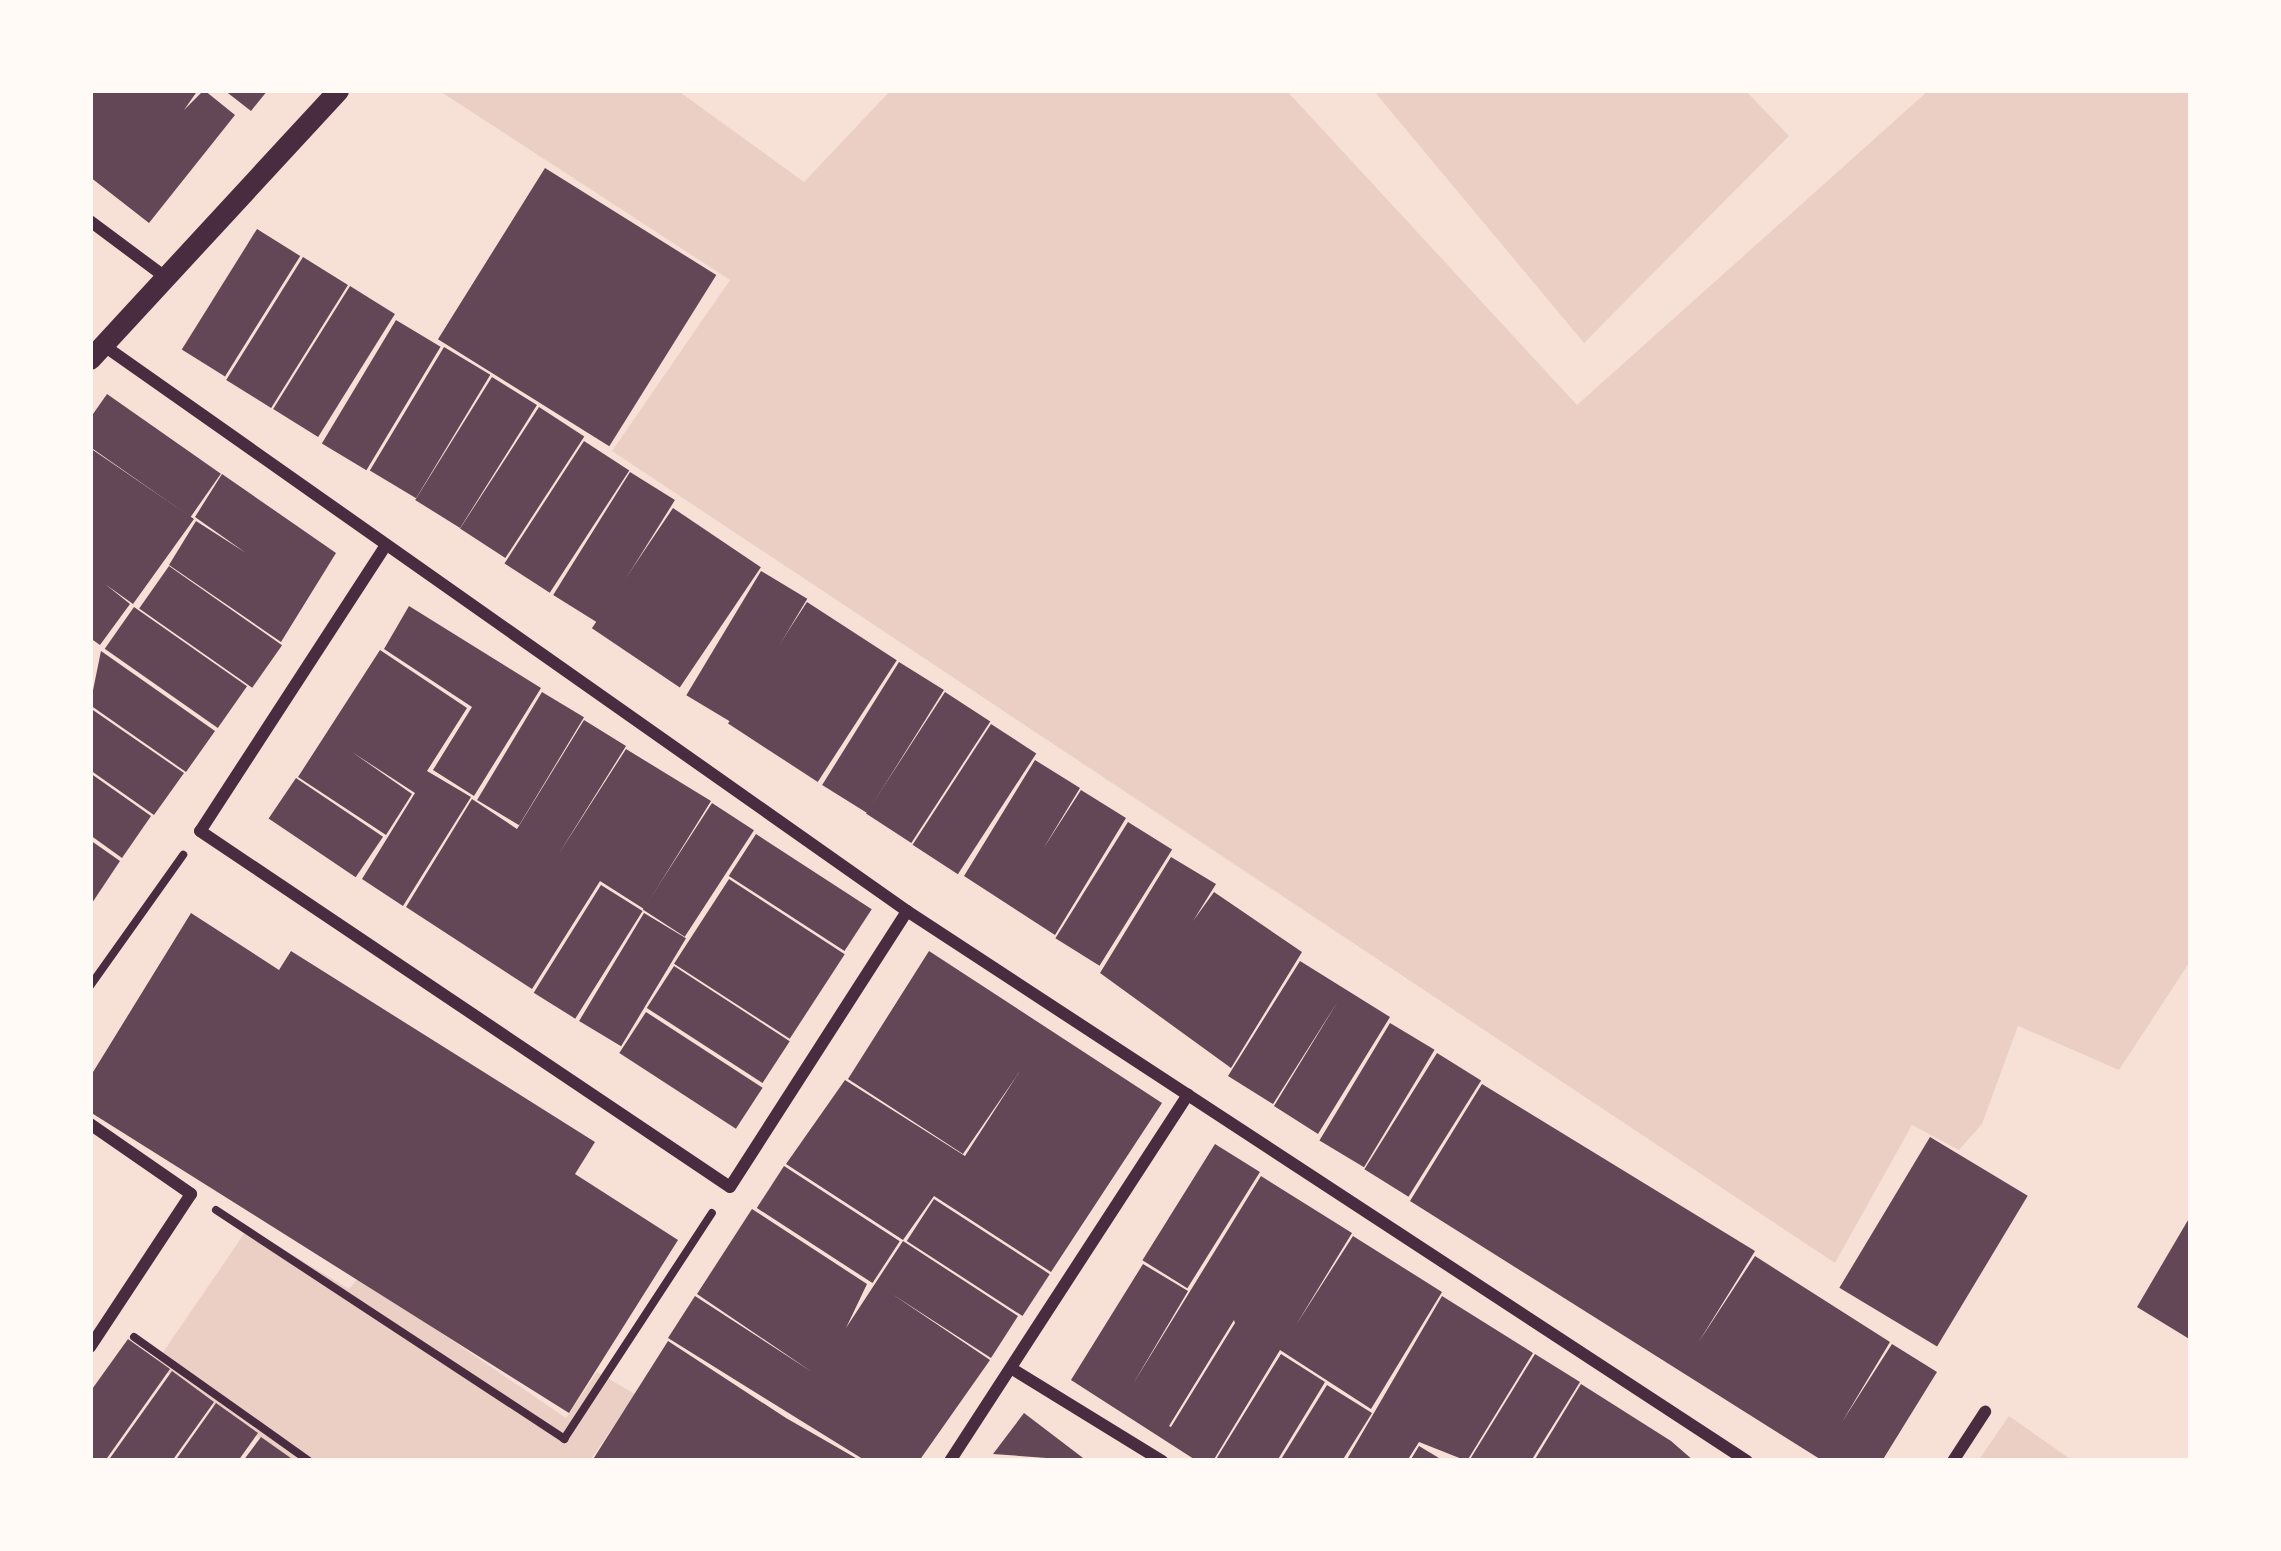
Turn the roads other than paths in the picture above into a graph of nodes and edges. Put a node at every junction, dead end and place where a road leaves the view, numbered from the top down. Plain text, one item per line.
1 (338, 90) edge
2 (90, 221) edge
3 (165, 277) junction
4 (96, 352) edge
5 (386, 545) junction
6 (908, 911) junction
7 (1188, 1095) junction
8 (90, 1124) edge
9 (90, 1347) edge
10 (1014, 1370) junction
11 (1985, 1412) dead end
12 (950, 1461) edge
13 (1162, 1461) edge
14 (1748, 1461) edge
15 (1953, 1461) edge

1 - 3 street
2 - 3 street
3 - 4 street
4 - 5 street
5 - 6 street
5 - 6 street
6 - 7 street
7 - 10 street
7 - 14 street
8 - 9 street
10 - 12 street
10 - 13 street
11 - 15 street

